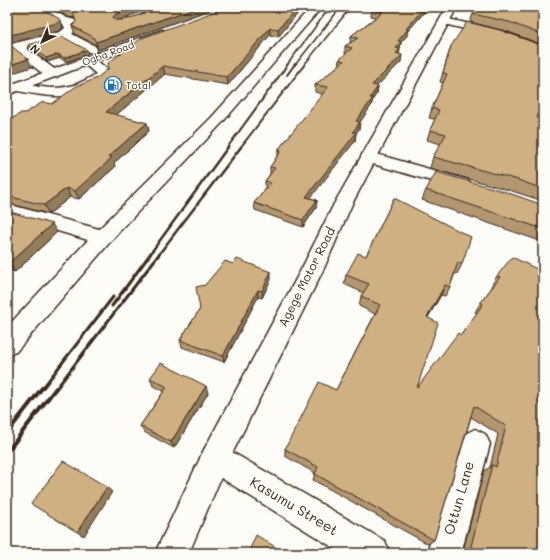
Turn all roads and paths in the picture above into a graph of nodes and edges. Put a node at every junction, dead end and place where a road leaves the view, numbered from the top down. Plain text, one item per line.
1 (40, 7) edge
2 (317, 7) edge
3 (448, 14) edge
4 (174, 29) edge
5 (64, 34) junction
6 (12, 48) edge
7 (543, 51) edge
8 (89, 55) junction
9 (52, 74) junction
10 (12, 89) edge
11 (369, 157) junction
12 (476, 188) edge
13 (7, 210) edge
14 (103, 237) junction
15 (7, 344) edge
16 (475, 444) dead end
17 (215, 458) junction
18 (172, 553) edge
19 (373, 553) edge
20 (444, 553) edge

1 - 5 street
2 - 14 street
3 - 7 street
3 - 11 street, Agege Motor Road
4 - 8 street, Ogba Road
5 - 6 street
5 - 8 street
6 - 9 street
8 - 9 street, Ogba Road
8 - 10 street
9 - 10 street, Ogba Road
11 - 12 street
11 - 17 street, Agege Motor Road
13 - 14 street
14 - 15 street
16 - 20 street, Ottun Lane
17 - 18 street, Agege Motor Road
17 - 19 street, Kasumu Street

